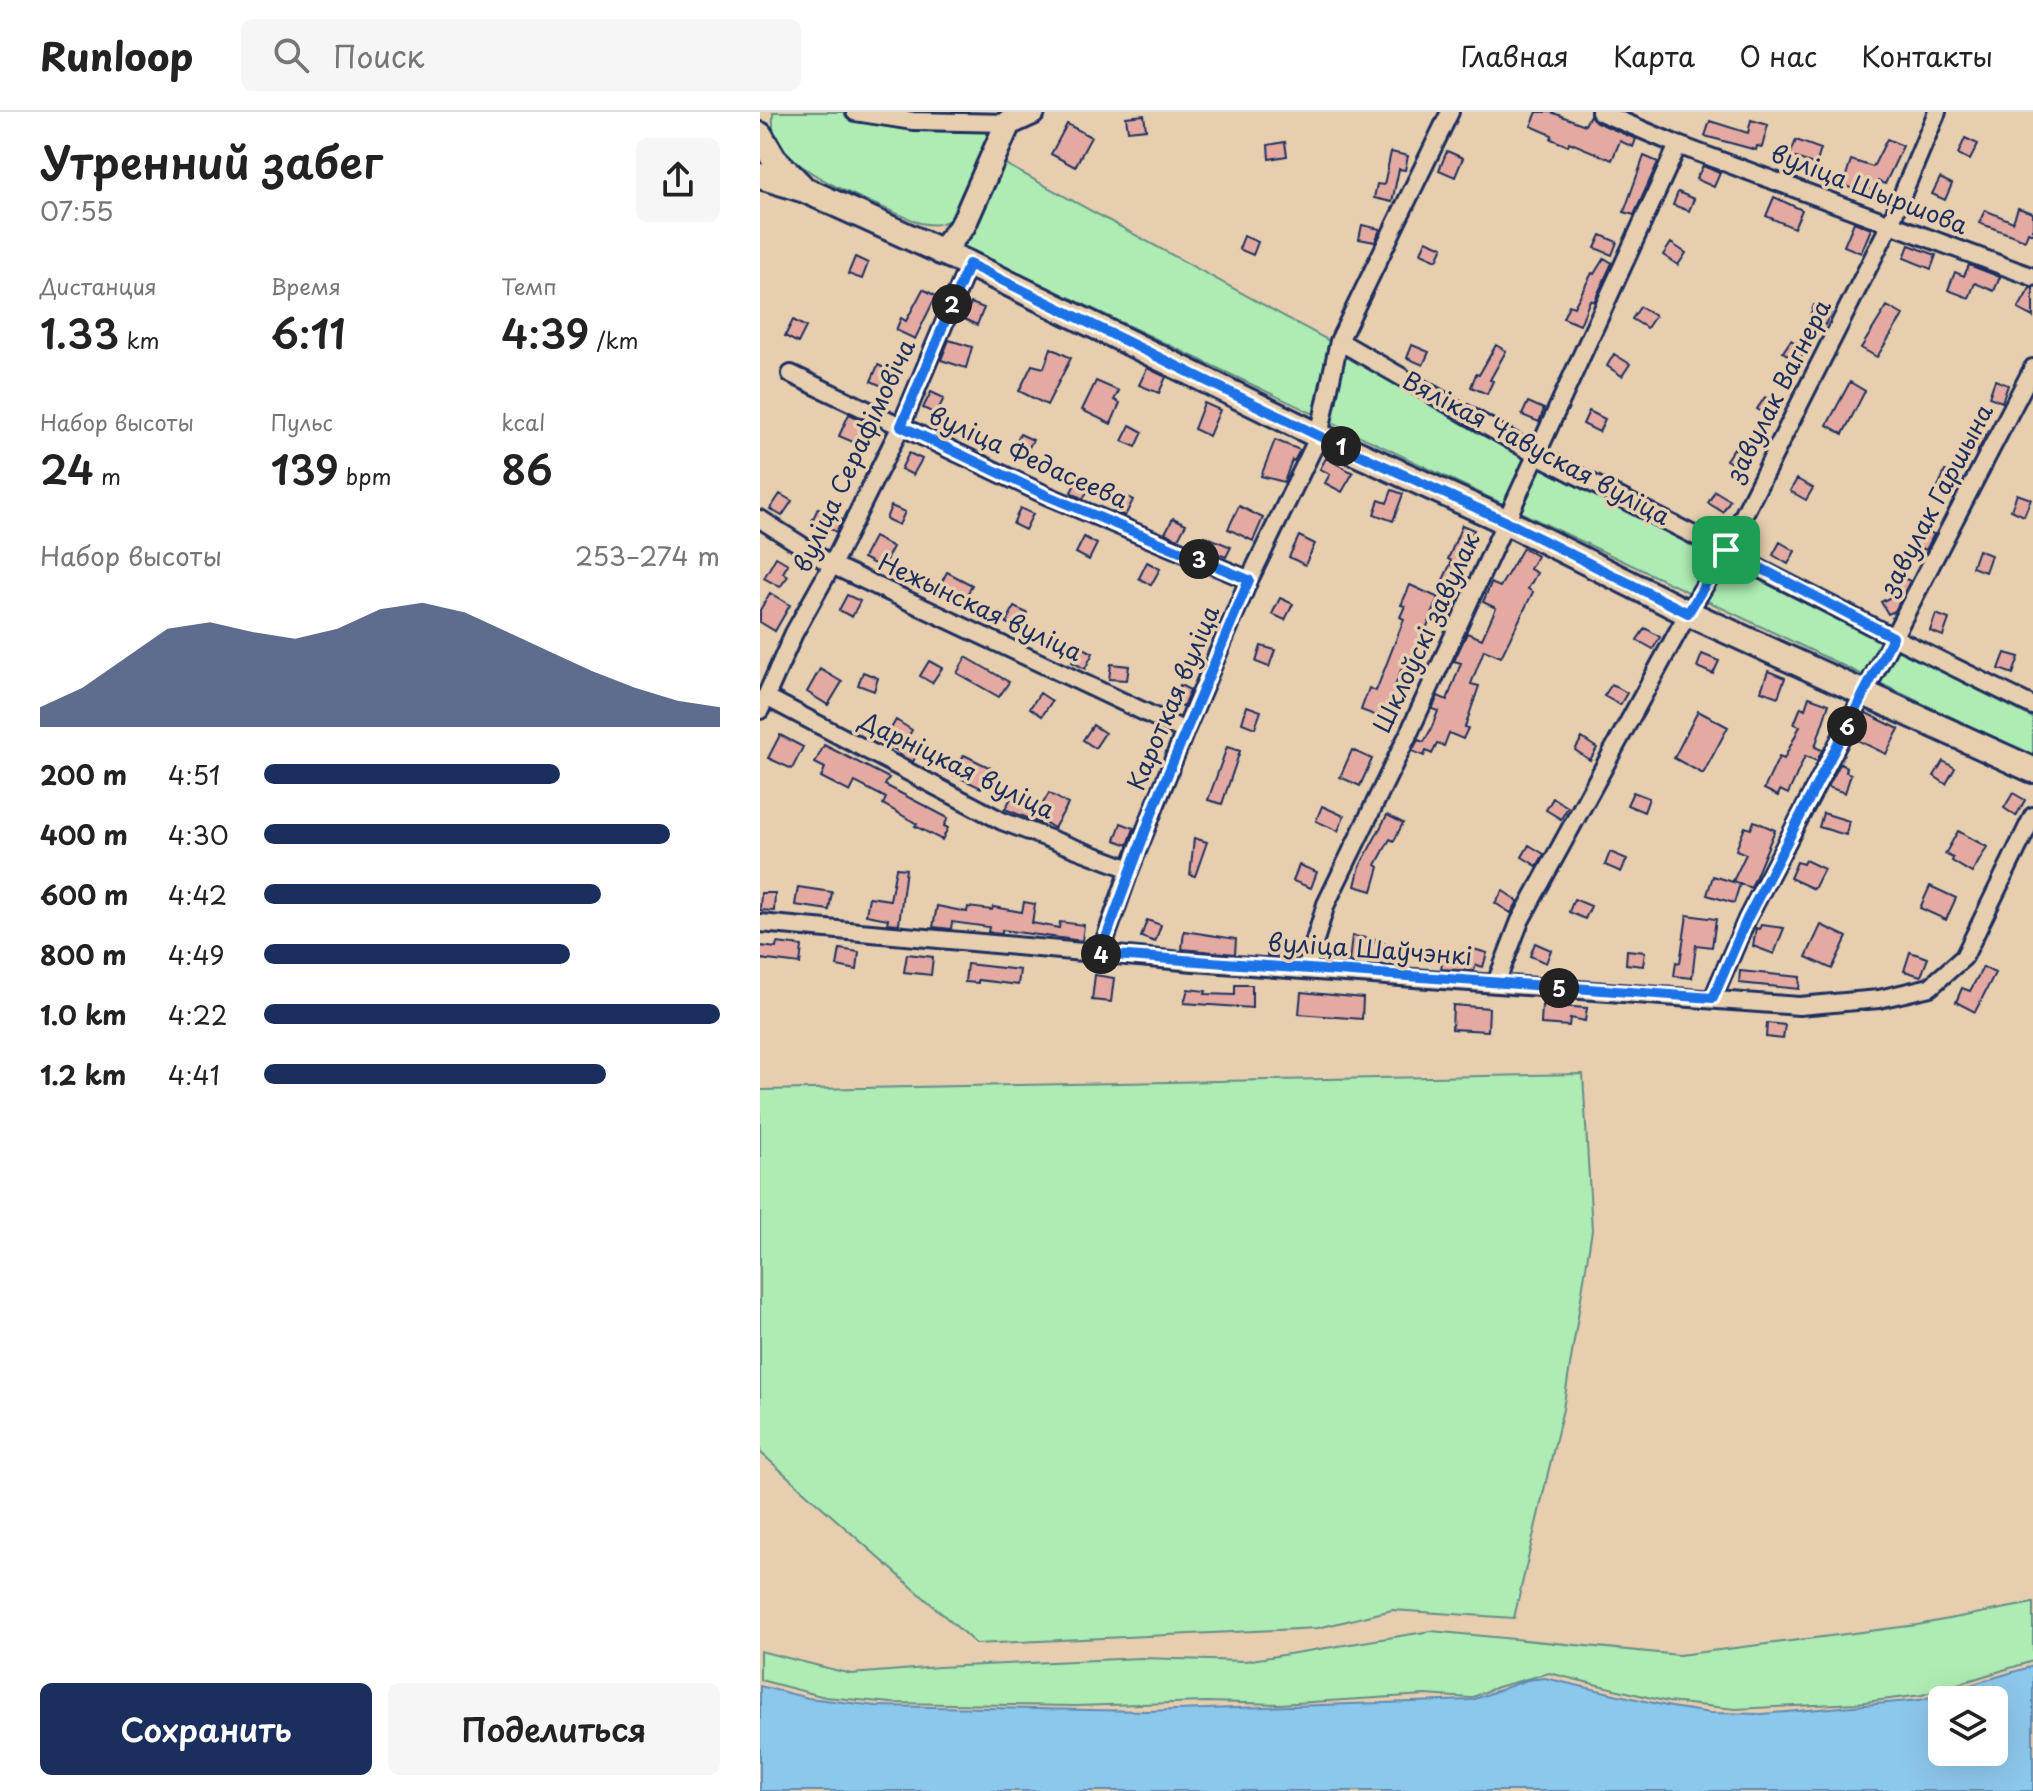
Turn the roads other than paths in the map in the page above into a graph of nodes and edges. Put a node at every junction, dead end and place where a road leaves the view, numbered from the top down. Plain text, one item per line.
1 (855, 112) edge
2 (1032, 112) edge
3 (1450, 112) edge
4 (1600, 112) edge
5 (1937, 112) edge
6 (1008, 123) junction
7 (760, 135) edge
8 (1678, 145) junction
9 (760, 176) edge
10 (805, 190) junction
11 (1890, 224) junction
12 (941, 252) junction
13 (969, 264) junction
14 (2033, 277) edge
15 (1339, 341) junction
16 (2033, 368) edge
17 (791, 374) dead end
18 (901, 426) junction
19 (1319, 436) junction
20 (1537, 455) junction
21 (760, 519) edge
22 (1505, 521) junction
23 (1726, 550) junction
24 (832, 565) junction
25 (1249, 580) junction
26 (1688, 613) junction
27 (1893, 637) junction
28 (1864, 693) junction
29 (763, 704) edge
30 (2033, 706) edge
31 (1185, 731) junction
32 (2033, 770) edge
33 (2033, 816) edge
34 (1130, 869) junction
35 (760, 923) edge
36 (1100, 954) junction
37 (1306, 970) junction
38 (1496, 983) junction
39 (1713, 998) junction

1 - 6 street
2 - 6 main road
3 - 15 street, Кароткая вуліца
4 - 8 street, вуліца Шыршова
5 - 11 street, завулак Вагнера
6 - 12 main road
7 - 10 main road
8 - 11 street, вуліца Шыршова
8 - 20 street, Шклоўскі завулак
9 - 10 main road
10 - 12 main road
11 - 14 street, вуліца Шыршова
11 - 23 street, завулак Вагнера
12 - 13 main road
13 - 18 street, вуліца Серафімовіча
13 - 19 main road
15 - 19 street, Кароткая вуліца
15 - 20 street, Вялікая Чавуская вуліца
16 - 27 street, завулак Гаршына
17 - 18 street, вуліца Федасеева
18 - 24 street, вуліца Серафімовіча
18 - 25 street, вуліца Федасеева
19 - 22 main road
19 - 25 street, Кароткая вуліца
20 - 22 street, Шклоўскі завулак
20 - 23 street, Вялікая Чавуская вуліца
21 - 24 street, Нежынская вуліца
22 - 26 main road
22 - 37 street, Шклоўскі завулак
23 - 26 street, завулак Вагнера
23 - 27 street, Вялікая Чавуская вуліца
24 - 29 street, вуліца Серафімовіча
24 - 31 street, Нежынская вуліца
25 - 31 street, Кароткая вуліца
26 - 28 main road
26 - 38 street, завулак Вагнера
27 - 28 street, завулак Гаршына
27 - 30 street, Вялікая Чавуская вуліца
28 - 32 main road
28 - 39 street, завулак Гаршына
29 - 34 street, Дарніцкая вуліца
31 - 34 street, Кароткая вуліца
33 - 39 street, вуліца Шаўчэнкі
34 - 36 street, Кароткая вуліца
35 - 36 street, вуліца Шаўчэнкі
36 - 37 street, вуліца Шаўчэнкі
37 - 38 street, вуліца Шаўчэнкі
38 - 39 street, вуліца Шаўчэнкі

